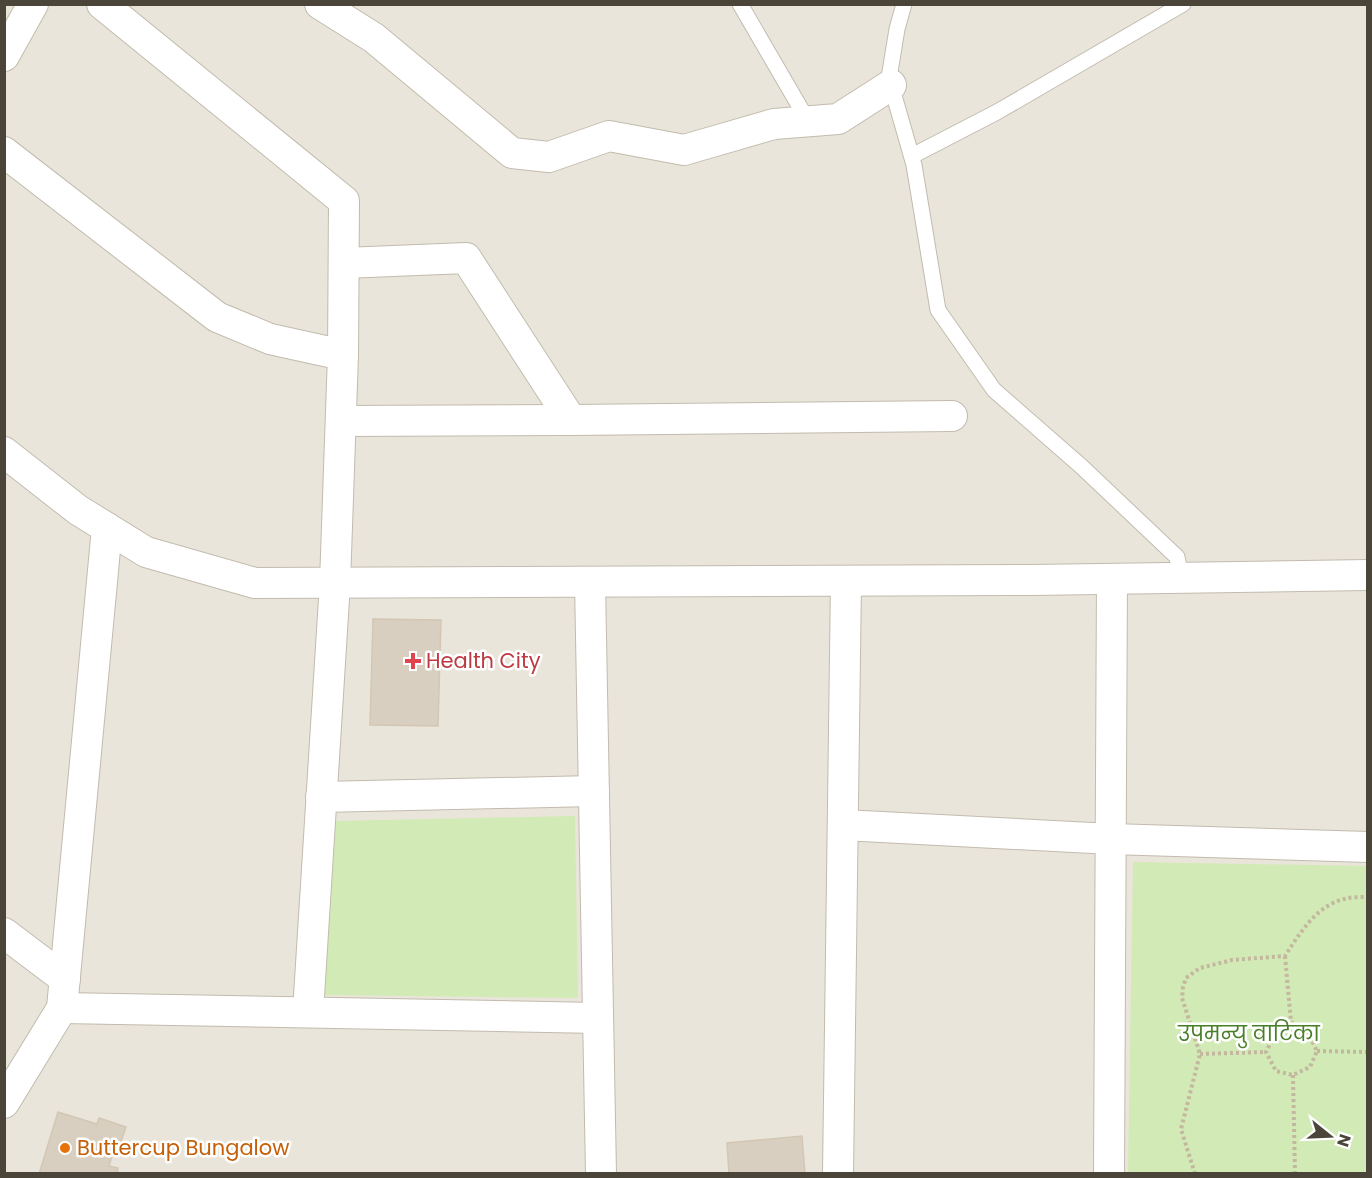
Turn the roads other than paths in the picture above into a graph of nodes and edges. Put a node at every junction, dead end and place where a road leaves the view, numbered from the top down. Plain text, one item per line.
1 (33, 4) edge
2 (102, 4) edge
3 (320, 4) edge
4 (740, 4) edge
5 (904, 4) edge
6 (1183, 4) edge
7 (4, 56) edge
8 (891, 85) junction
9 (808, 121) junction
10 (4, 152) edge
11 (912, 156) junction
12 (344, 263) junction
13 (343, 355) junction
14 (952, 416) dead end
15 (571, 420) junction
16 (340, 421) junction
17 (4, 452) edge
18 (108, 528) junction
19 (1368, 575) edge
20 (1181, 578) junction
21 (1112, 579) junction
22 (846, 581) junction
23 (590, 582) junction
24 (335, 583) junction
25 (594, 791) junction
26 (321, 797) junction
27 (843, 825) junction
28 (1111, 839) junction
29 (1368, 848) edge
30 (4, 933) edge
31 (63, 994) junction
32 (308, 1012) junction
33 (598, 1018) junction
34 (4, 1103) edge
35 (601, 1173) edge
36 (838, 1173) edge
37 (1109, 1173) edge

1 - 7 street
2 - 12 street
3 - 9 street
4 - 9 lane
5 - 8 lane
6 - 11 lane
8 - 9 street
8 - 11 lane
10 - 13 street
11 - 20 lane
12 - 13 street
12 - 15 street
13 - 16 street
14 - 15 street
15 - 16 street
16 - 24 street
17 - 18 street
18 - 24 street
18 - 31 street
19 - 20 street
20 - 21 street
21 - 22 street
21 - 28 street
22 - 23 street
22 - 27 street
23 - 24 street
23 - 25 street
24 - 26 street
25 - 26 street
25 - 33 street
26 - 32 street
27 - 28 street
27 - 36 street
28 - 29 street
28 - 37 street
30 - 31 street
31 - 32 street
31 - 34 street
32 - 33 street
33 - 35 street

